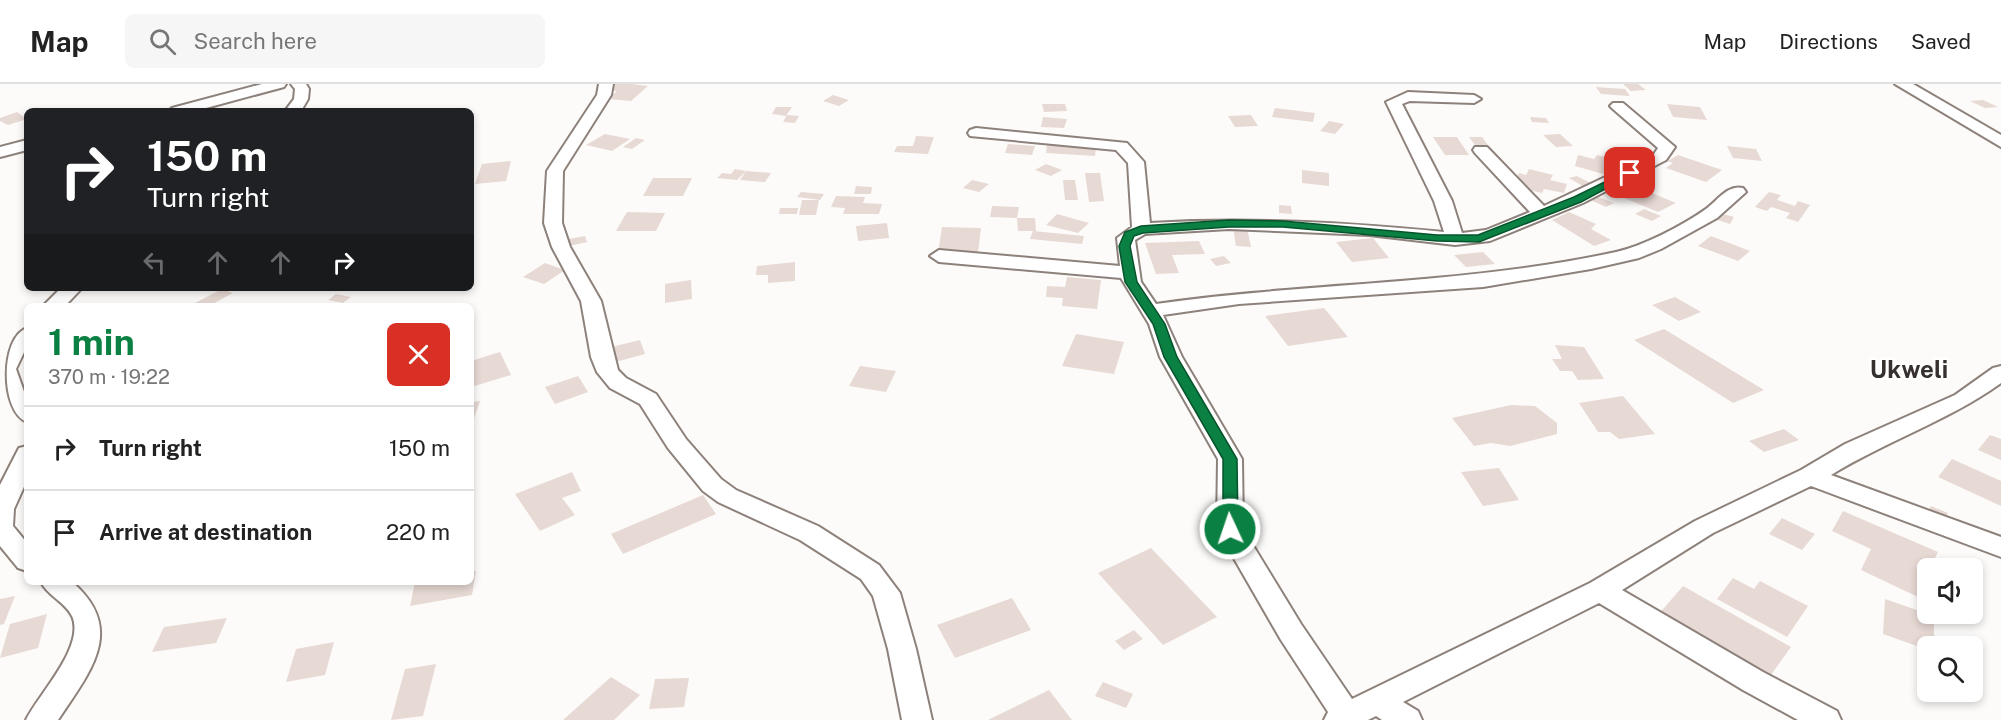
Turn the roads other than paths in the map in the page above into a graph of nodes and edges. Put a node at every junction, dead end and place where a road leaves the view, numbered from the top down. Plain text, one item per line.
1 (279, 84) edge
2 (298, 84) edge
3 (606, 84) edge
4 (1902, 84) edge
5 (1474, 99) dead end
6 (1618, 106) dead end
7 (188, 108) edge
8 (295, 108) edge
9 (976, 133) dead end
10 (2001, 142) edge
11 (24, 146) edge
12 (1481, 150) dead end
13 (0, 152) edge
14 (1737, 192) dead end
15 (1541, 213) junction
16 (1141, 230) junction
17 (1455, 238) junction
18 (939, 256) dead end
19 (1129, 273) junction
20 (69, 291) edge
21 (56, 303) edge
22 (1150, 311) junction
23 (24, 337) edge
24 (2001, 373) edge
25 (24, 411) edge
26 (24, 460) edge
27 (1810, 476) junction
28 (0, 528) edge
29 (2001, 547) edge
30 (24, 557) edge
31 (58, 585) edge
32 (1600, 590) junction
33 (1376, 700) junction
34 (1343, 718) edge
35 (41, 720) edge
36 (917, 720) edge
37 (1407, 720) edge
38 (1826, 720) edge

1 - 7 street
2 - 8 street
3 - 36 street
4 - 10 street
5 - 17 street
6 - 15 street
9 - 16 street
11 - 13 street
12 - 15 street
14 - 22 street
15 - 17 street
16 - 17 street
16 - 19 street
18 - 19 street
19 - 22 street
20 - 21 street
22 - 34 street
23 - 25 street
24 - 27 street
26 - 28 street
27 - 29 street
27 - 32 street
28 - 30 street
31 - 35 street
32 - 33 street
32 - 38 street
33 - 34 street
33 - 37 street

